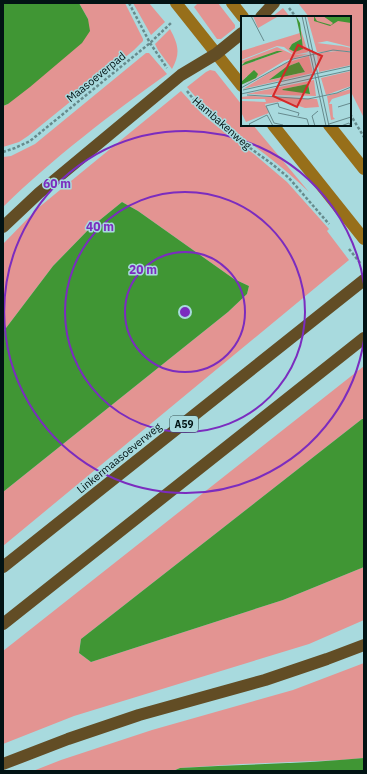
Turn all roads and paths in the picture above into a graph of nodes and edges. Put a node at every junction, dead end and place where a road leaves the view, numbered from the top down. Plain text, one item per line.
1 (129, 3) edge
2 (232, 3) edge
3 (274, 3) edge
4 (179, 7) edge
5 (242, 16) edge
6 (262, 16) edge
7 (241, 34) edge
8 (150, 43) junction
9 (216, 54) junction
10 (176, 80) junction
11 (241, 85) edge
12 (351, 116) edge
13 (274, 126) edge
14 (330, 126) edge
15 (364, 137) edge
16 (3, 152) edge
17 (364, 169) edge
18 (3, 227) edge
19 (333, 229) dead end
20 (364, 239) edge
21 (364, 280) edge
22 (364, 338) edge
23 (3, 568) edge
24 (3, 624) edge
25 (364, 645) edge
26 (3, 764) edge

1 - 8 path, Hambakenweg
2 - 5 main road
3 - 6 highway
4 - 8 path, Maasoeverpad
4 - 9 main road
7 - 9 highway
8 - 10 path, Hambakenweg
8 - 16 path, Maasoeverpad
9 - 10 highway
9 - 11 main road
10 - 18 highway
10 - 19 path, Hambakenweg
12 - 15 path
13 - 20 main road
14 - 17 main road
21 - 23 highway, Linkermaasoeverweg / A59
22 - 24 highway
25 - 26 highway

